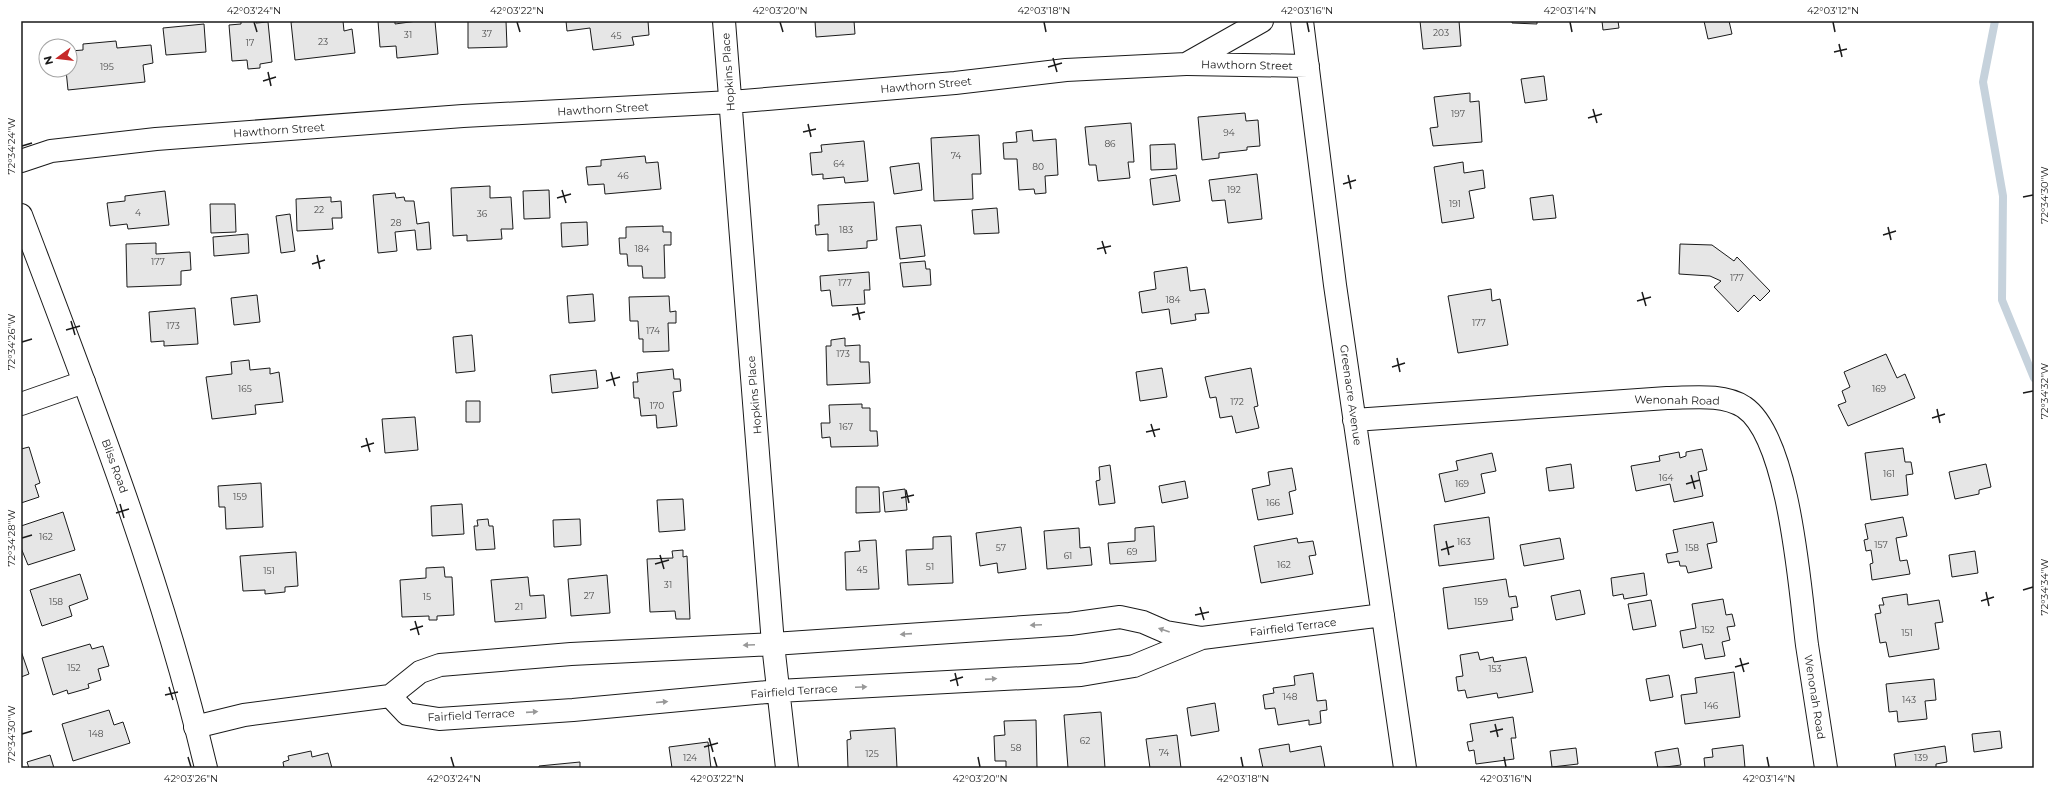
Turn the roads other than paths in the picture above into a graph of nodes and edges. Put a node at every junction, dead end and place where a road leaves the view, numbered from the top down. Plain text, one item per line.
1 (724, 21) edge
2 (1262, 21) edge
3 (1302, 21) edge
4 (1186, 64) junction
5 (1308, 66) junction
6 (731, 102) junction
7 (21, 161) edge
8 (21, 215) edge
9 (84, 382) junction
10 (21, 404) edge
11 (1354, 420) junction
12 (1383, 615) junction
13 (1202, 638) junction
14 (773, 644) junction
15 (778, 691) junction
16 (390, 696) junction
17 (195, 726) junction
18 (206, 768) edge
19 (787, 768) edge
20 (1405, 768) edge
21 (1826, 768) edge

1 - 6 street, Hopkins Place
2 - 4 street, Hawthorn Street
3 - 5 street, Greenacre Avenue
4 - 5 street, Hawthorn Street
4 - 6 street, Hawthorn Street
5 - 11 street, Greenacre Avenue
6 - 7 street, Hawthorn Street
6 - 14 street, Hopkins Place
8 - 9 street, Bliss Road
9 - 10 street
9 - 17 street, Bliss Road
11 - 12 street, Greenacre Avenue
11 - 21 street, Wenonah Road
12 - 13 street, Fairfield Terrace
12 - 20 street, Greenacre Avenue
13 -> 14 street, Fairfield Terrace
15 -> 13 street, Fairfield Terrace
14 - 15 street, Hopkins Place
14 -> 16 street, Fairfield Terrace
16 -> 15 street, Fairfield Terrace
15 - 19 street, Hopkins Place
16 - 17 street
17 - 18 street, Bliss Road

